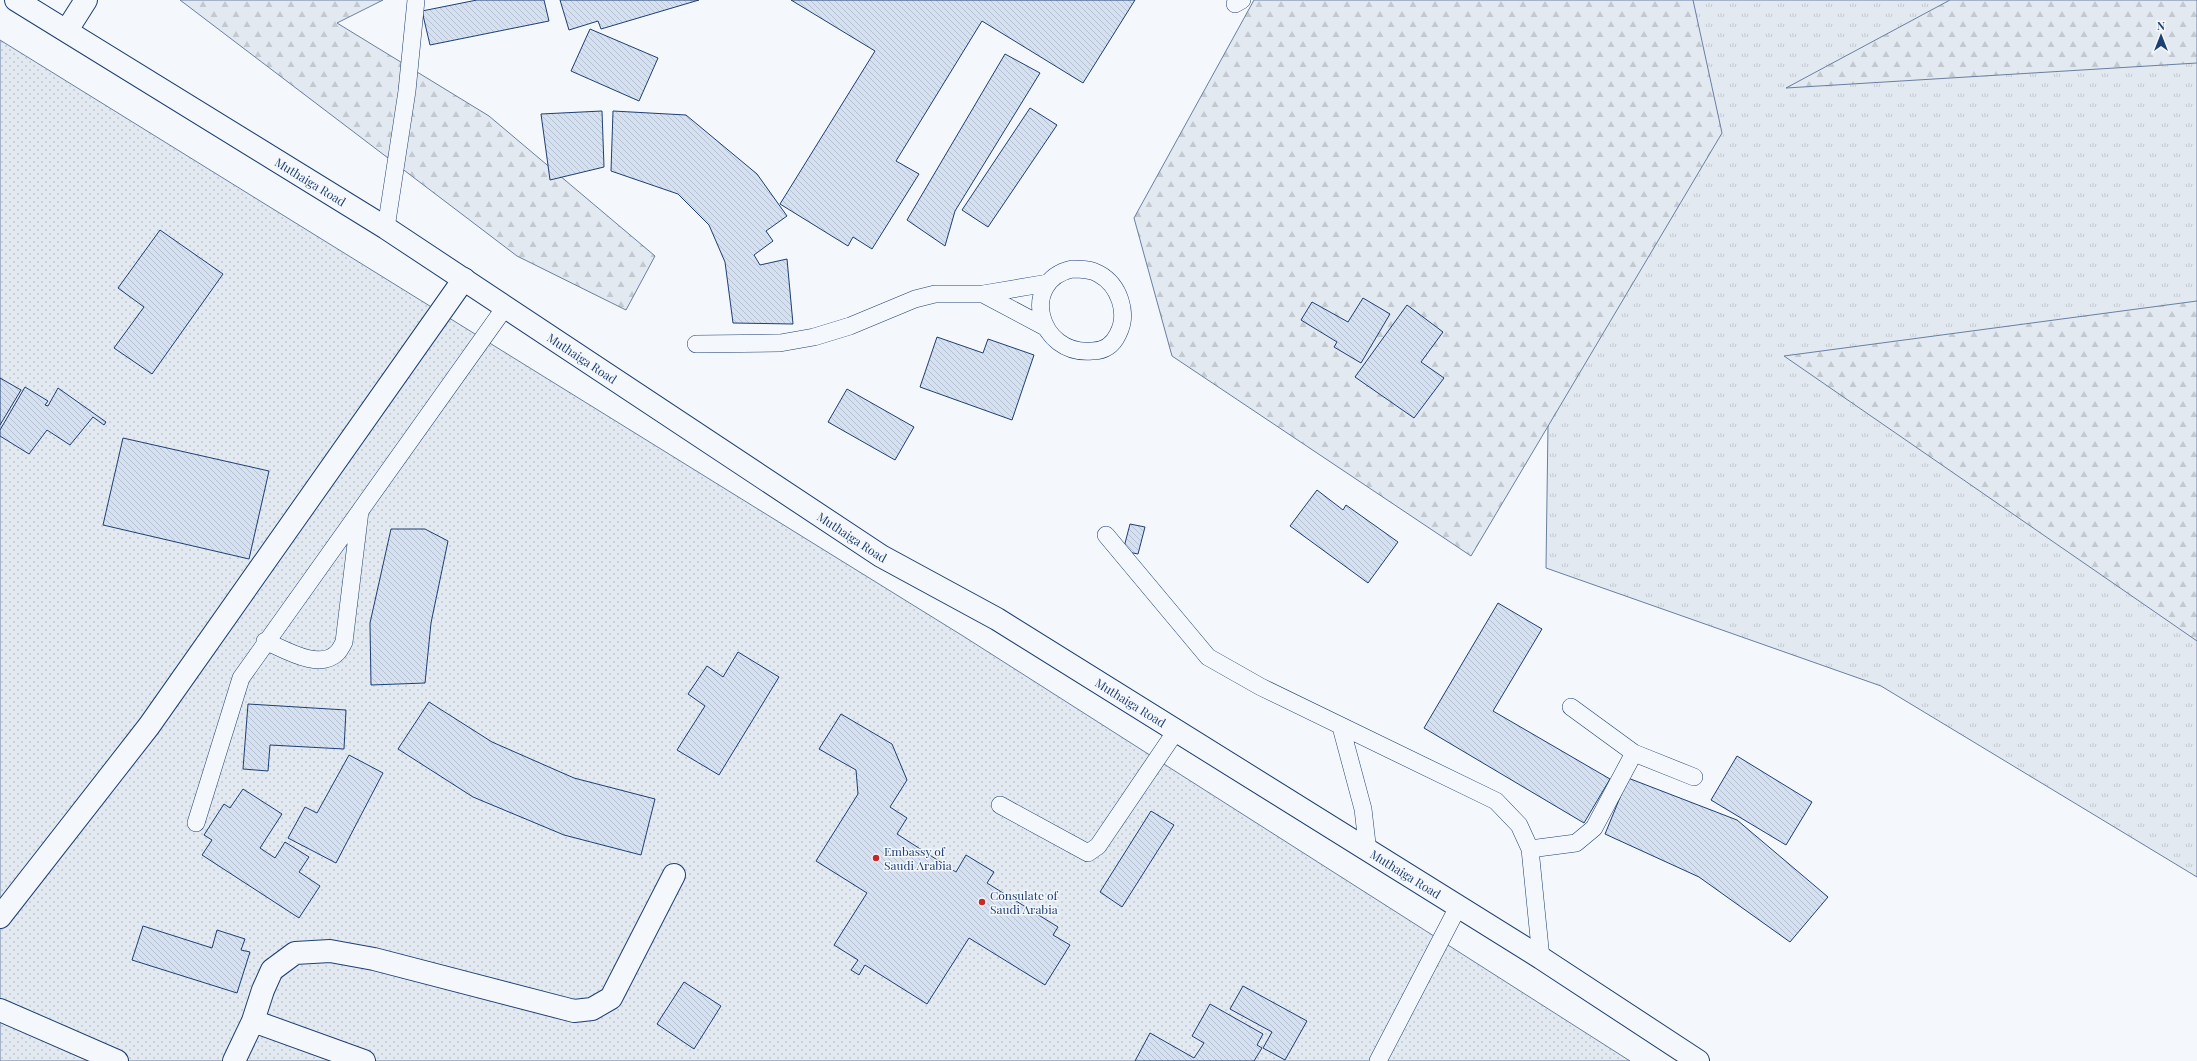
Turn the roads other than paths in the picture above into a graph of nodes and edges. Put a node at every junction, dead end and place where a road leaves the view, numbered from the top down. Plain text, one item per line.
1 (16, 0) edge
2 (86, 0) edge
3 (416, 0) edge
4 (67, 30) junction
5 (386, 228) junction
6 (464, 279) junction
7 (1048, 283) junction
8 (983, 294) junction
9 (506, 306) junction
10 (1045, 327) junction
11 (696, 344) dead end
12 (361, 508) junction
13 (1106, 534) dead end
14 (265, 641) junction
15 (1571, 707) dead end
16 (1341, 727) junction
17 (1176, 731) junction
18 (1634, 753) junction
19 (1694, 777) dead end
20 (1000, 805) dead end
21 (196, 823) dead end
22 (1530, 849) junction
23 (1368, 852) junction
24 (674, 875) dead end
25 (4, 905) edge
26 (1458, 907) junction
27 (1540, 958) junction
28 (0, 1010) edge
29 (253, 1021) junction
30 (1696, 1060) edge
31 (117, 1061) edge
32 (234, 1061) edge
33 (364, 1061) edge
34 (1378, 1061) edge

1 - 4 main road, Muthaiga Road
2 - 4 main road
3 - 5 lane
4 - 5 main road, Muthaiga Road
5 - 6 main road, Muthaiga Road
6 - 9 main road, Muthaiga Road
6 - 25 main road
7 - 8 lane
7 - 10 lane
7 - 10 lane
8 - 10 lane
8 - 11 lane
9 - 12 lane
9 - 17 main road, Muthaiga Road
12 - 14 lane
12 - 14 lane
13 - 16 lane
14 - 21 lane
15 - 18 lane
16 - 22 lane
16 - 23 lane
17 - 20 lane
17 - 23 main road, Muthaiga Road
18 - 19 lane
18 - 22 lane
22 - 27 lane
23 - 26 main road, Muthaiga Road
24 - 29 main road
26 - 27 main road, Muthaiga Road
26 - 34 lane
27 - 30 main road, Muthaiga Road
28 - 31 main road
29 - 32 main road
29 - 33 main road

